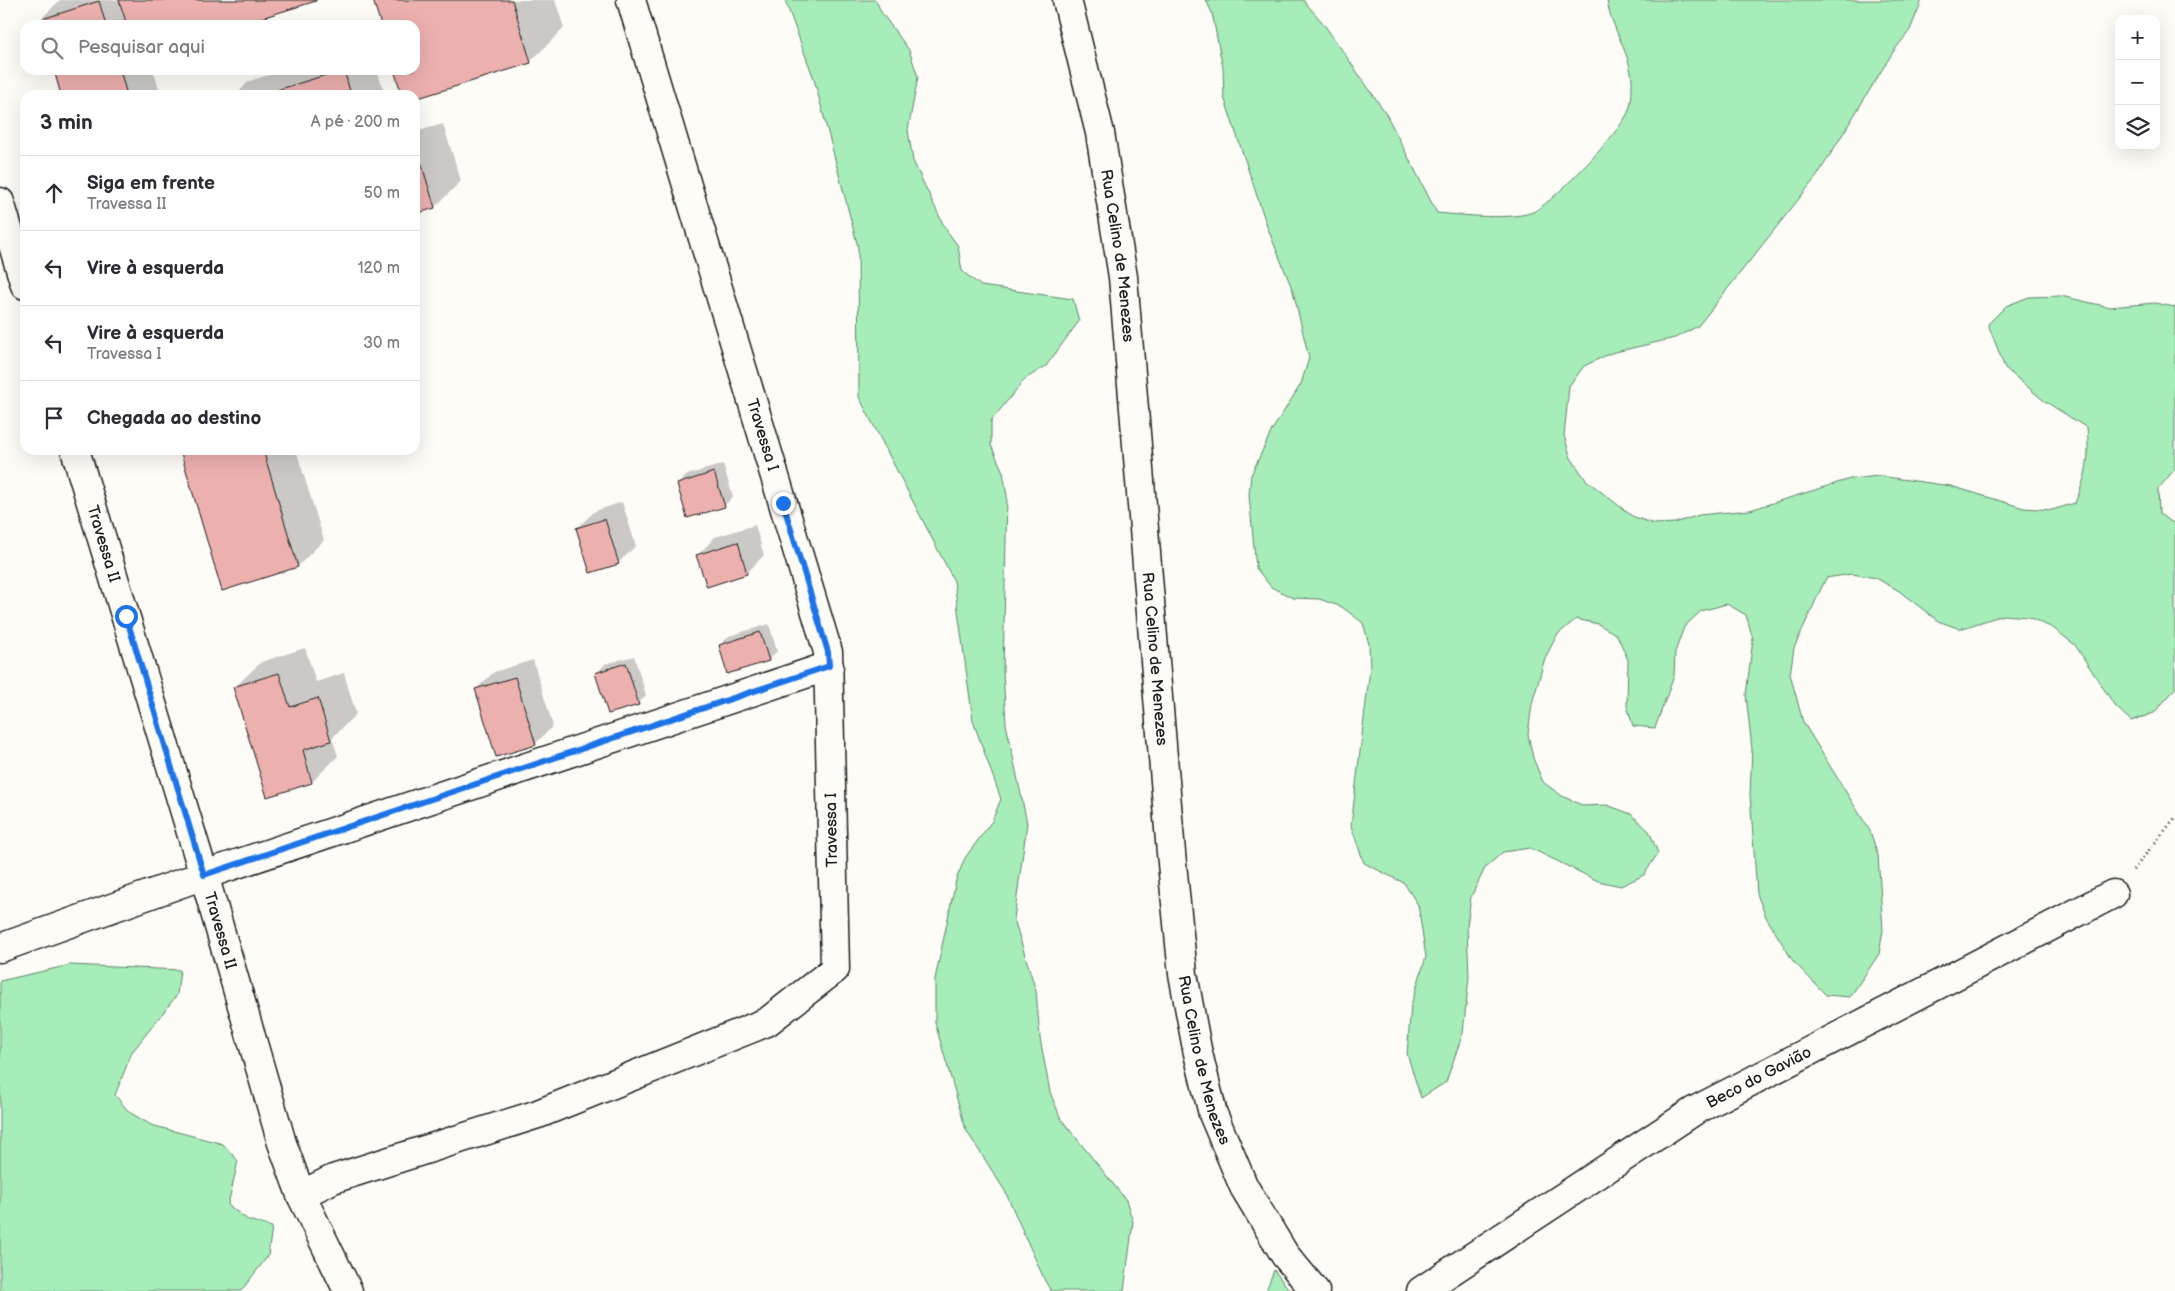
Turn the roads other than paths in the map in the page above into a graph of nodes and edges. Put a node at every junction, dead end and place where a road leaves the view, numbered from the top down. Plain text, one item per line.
1 (631, 0) edge
2 (1067, 0) edge
3 (0, 202) edge
4 (20, 268) edge
5 (77, 455) edge
6 (829, 666) junction
7 (204, 875) junction
8 (2113, 894) road end
9 (0, 948) edge
10 (301, 1195) junction
11 (348, 1291) edge
12 (1315, 1291) edge
13 (1421, 1291) edge

1 - 6 street, Travessa I
2 - 12 street, Rua Celino de Menezes
3 - 4 street
5 - 7 street, Travessa II
6 - 7 street
6 - 10 street, Travessa I
7 - 9 street
7 - 10 street, Travessa II
8 - 13 street, Beco do Gavião
10 - 11 street, Travessa II

